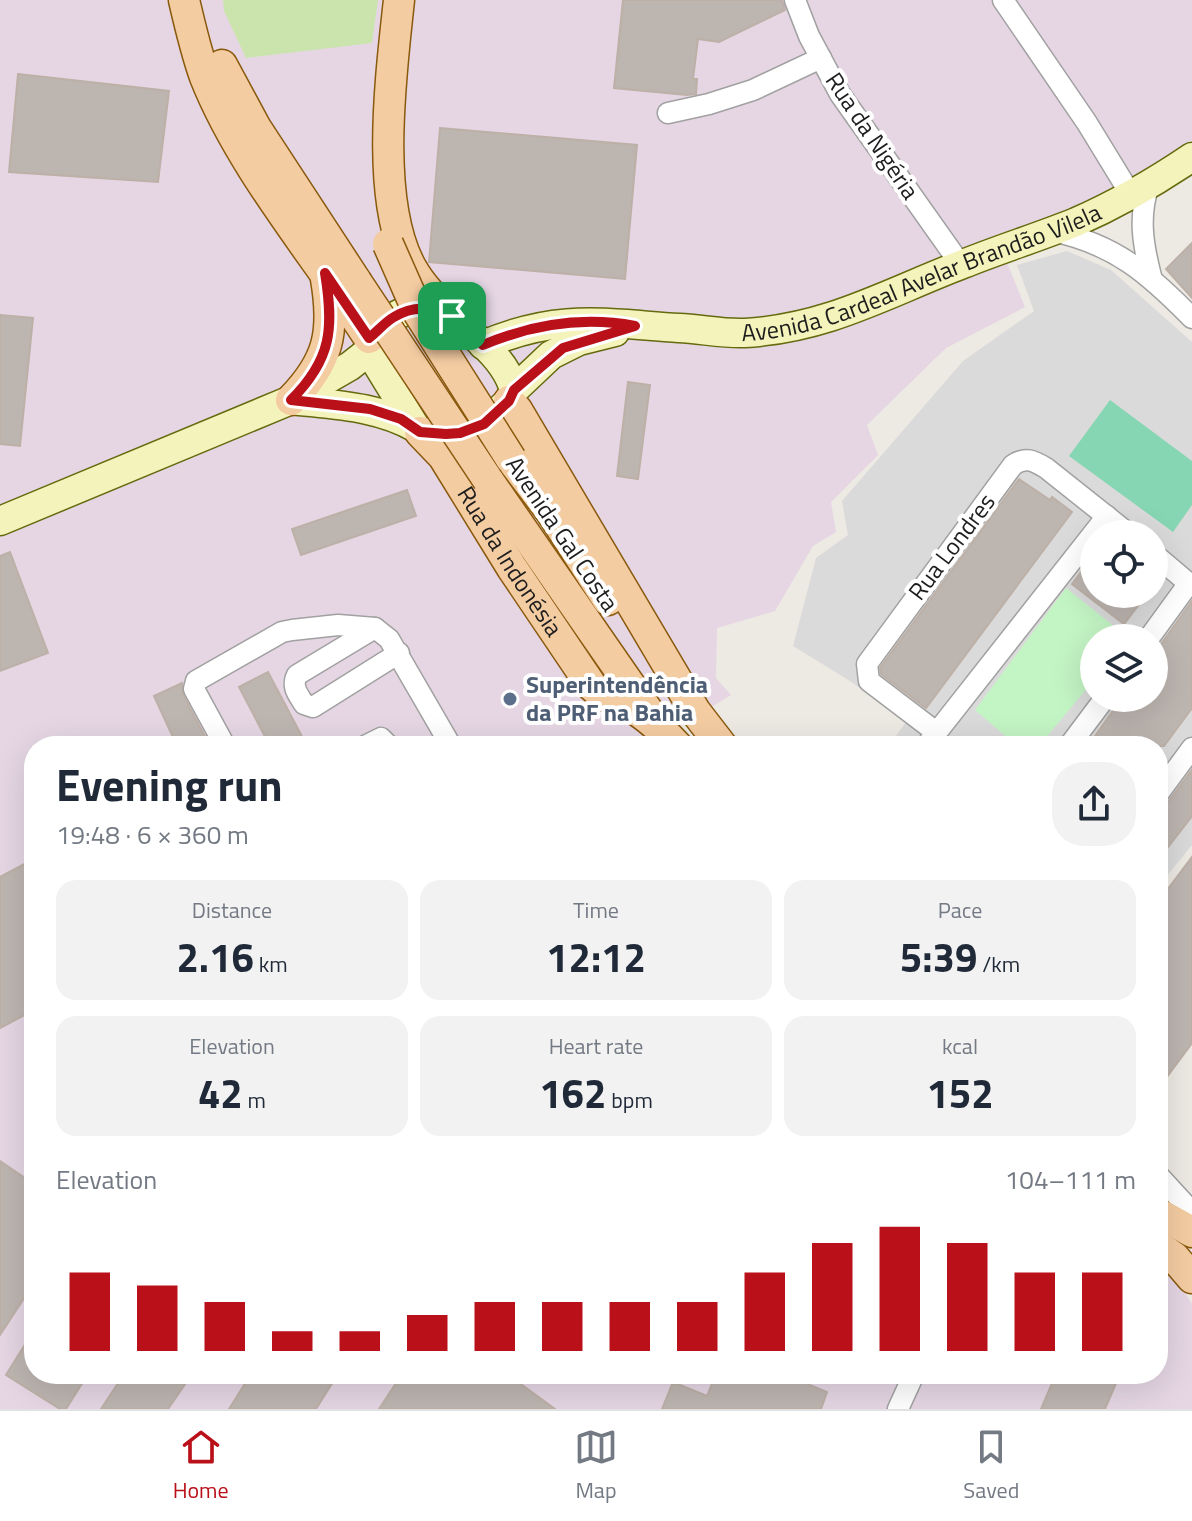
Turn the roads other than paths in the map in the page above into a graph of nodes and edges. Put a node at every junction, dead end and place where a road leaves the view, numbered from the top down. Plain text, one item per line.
1 (184, 0) edge
2 (196, 0) edge
3 (389, 0) edge
4 (399, 0) edge
5 (795, 0) edge
6 (1003, 0) edge
7 (821, 58) junction
8 (668, 113) dead end
9 (1192, 157) edge
10 (1140, 190) junction
11 (1052, 231) junction
12 (961, 265) junction
13 (325, 273) junction
14 (1151, 276) junction
15 (452, 316) junction
16 (1192, 318) edge
17 (635, 326) junction
18 (369, 344) junction
19 (483, 345) junction
20 (511, 396) junction
21 (291, 400) junction
22 (418, 430) junction
23 (1107, 516) junction
24 (1112, 520) edge
25 (0, 521) edge
26 (1168, 565) edge
27 (1191, 584) edge
28 (1160, 624) edge
29 (375, 628) junction
30 (399, 653) junction
31 (695, 711) junction
32 (1094, 712) edge
33 (220, 736) edge
34 (445, 736) edge
35 (667, 736) edge
36 (714, 736) edge
37 (928, 736) edge
38 (933, 736) edge
39 (1076, 736) edge
40 (1192, 748) edge
41 (1168, 780) edge
42 (1168, 1186) edge
43 (1192, 1212) edge
44 (1168, 1219) edge
45 (1192, 1232) edge
46 (1168, 1253) edge
47 (1192, 1278) edge
48 (909, 1384) edge
49 (898, 1409) edge

1 - 13 main road
2 - 35 main road, bridge
3 - 31 main road, Avenida Gal Costa, bridge
4 - 15 main road, Avenida Gal Costa
5 - 7 street, Rua da Nigéria
6 - 10 street
7 - 8 street
7 - 12 street, Rua da Nigéria
9 - 10 main road, Avenida Cardeal Avelar Brandão Vilela
10 - 11 main road, Avenida Cardeal Avelar Brandão Vilela
10 - 14 street
11 - 12 main road, Avenida Cardeal Avelar Brandão Vilela
11 - 14 street
12 - 17 main road, Avenida Cardeal Avelar Brandão Vilela
13 - 18 main road
13 - 21 main road
14 - 16 street
15 - 18 main road
15 - 19 main road, Avenida Gal Costa
17 - 19 main road, Avenida Cardeal Avelar Brandão Vilela
17 - 20 main road, Avenida Cardeal Avelar Brandão Vilela
18 - 21 main road
18 - 22 main road, Rua da Indonésia
19 - 20 main road, Avenida Gal Costa
20 - 22 main road, Rua da Indonésia
20 - 31 main road, Avenida Gal Costa
21 - 22 main road, Rua da Indonésia
21 - 25 main road
22 - 35 main road, Rua da Indonésia
23 - 24 street, Rua Londres
23 - 37 street, Rua Londres
23 - 38 street
26 - 27 street
27 - 28 street
29 - 30 street
29 - 30 street
29 - 33 street
30 - 34 street
31 - 36 main road
32 - 39 street
40 - 41 street
42 - 43 street
44 - 45 main road
46 - 47 main road
48 - 49 street

